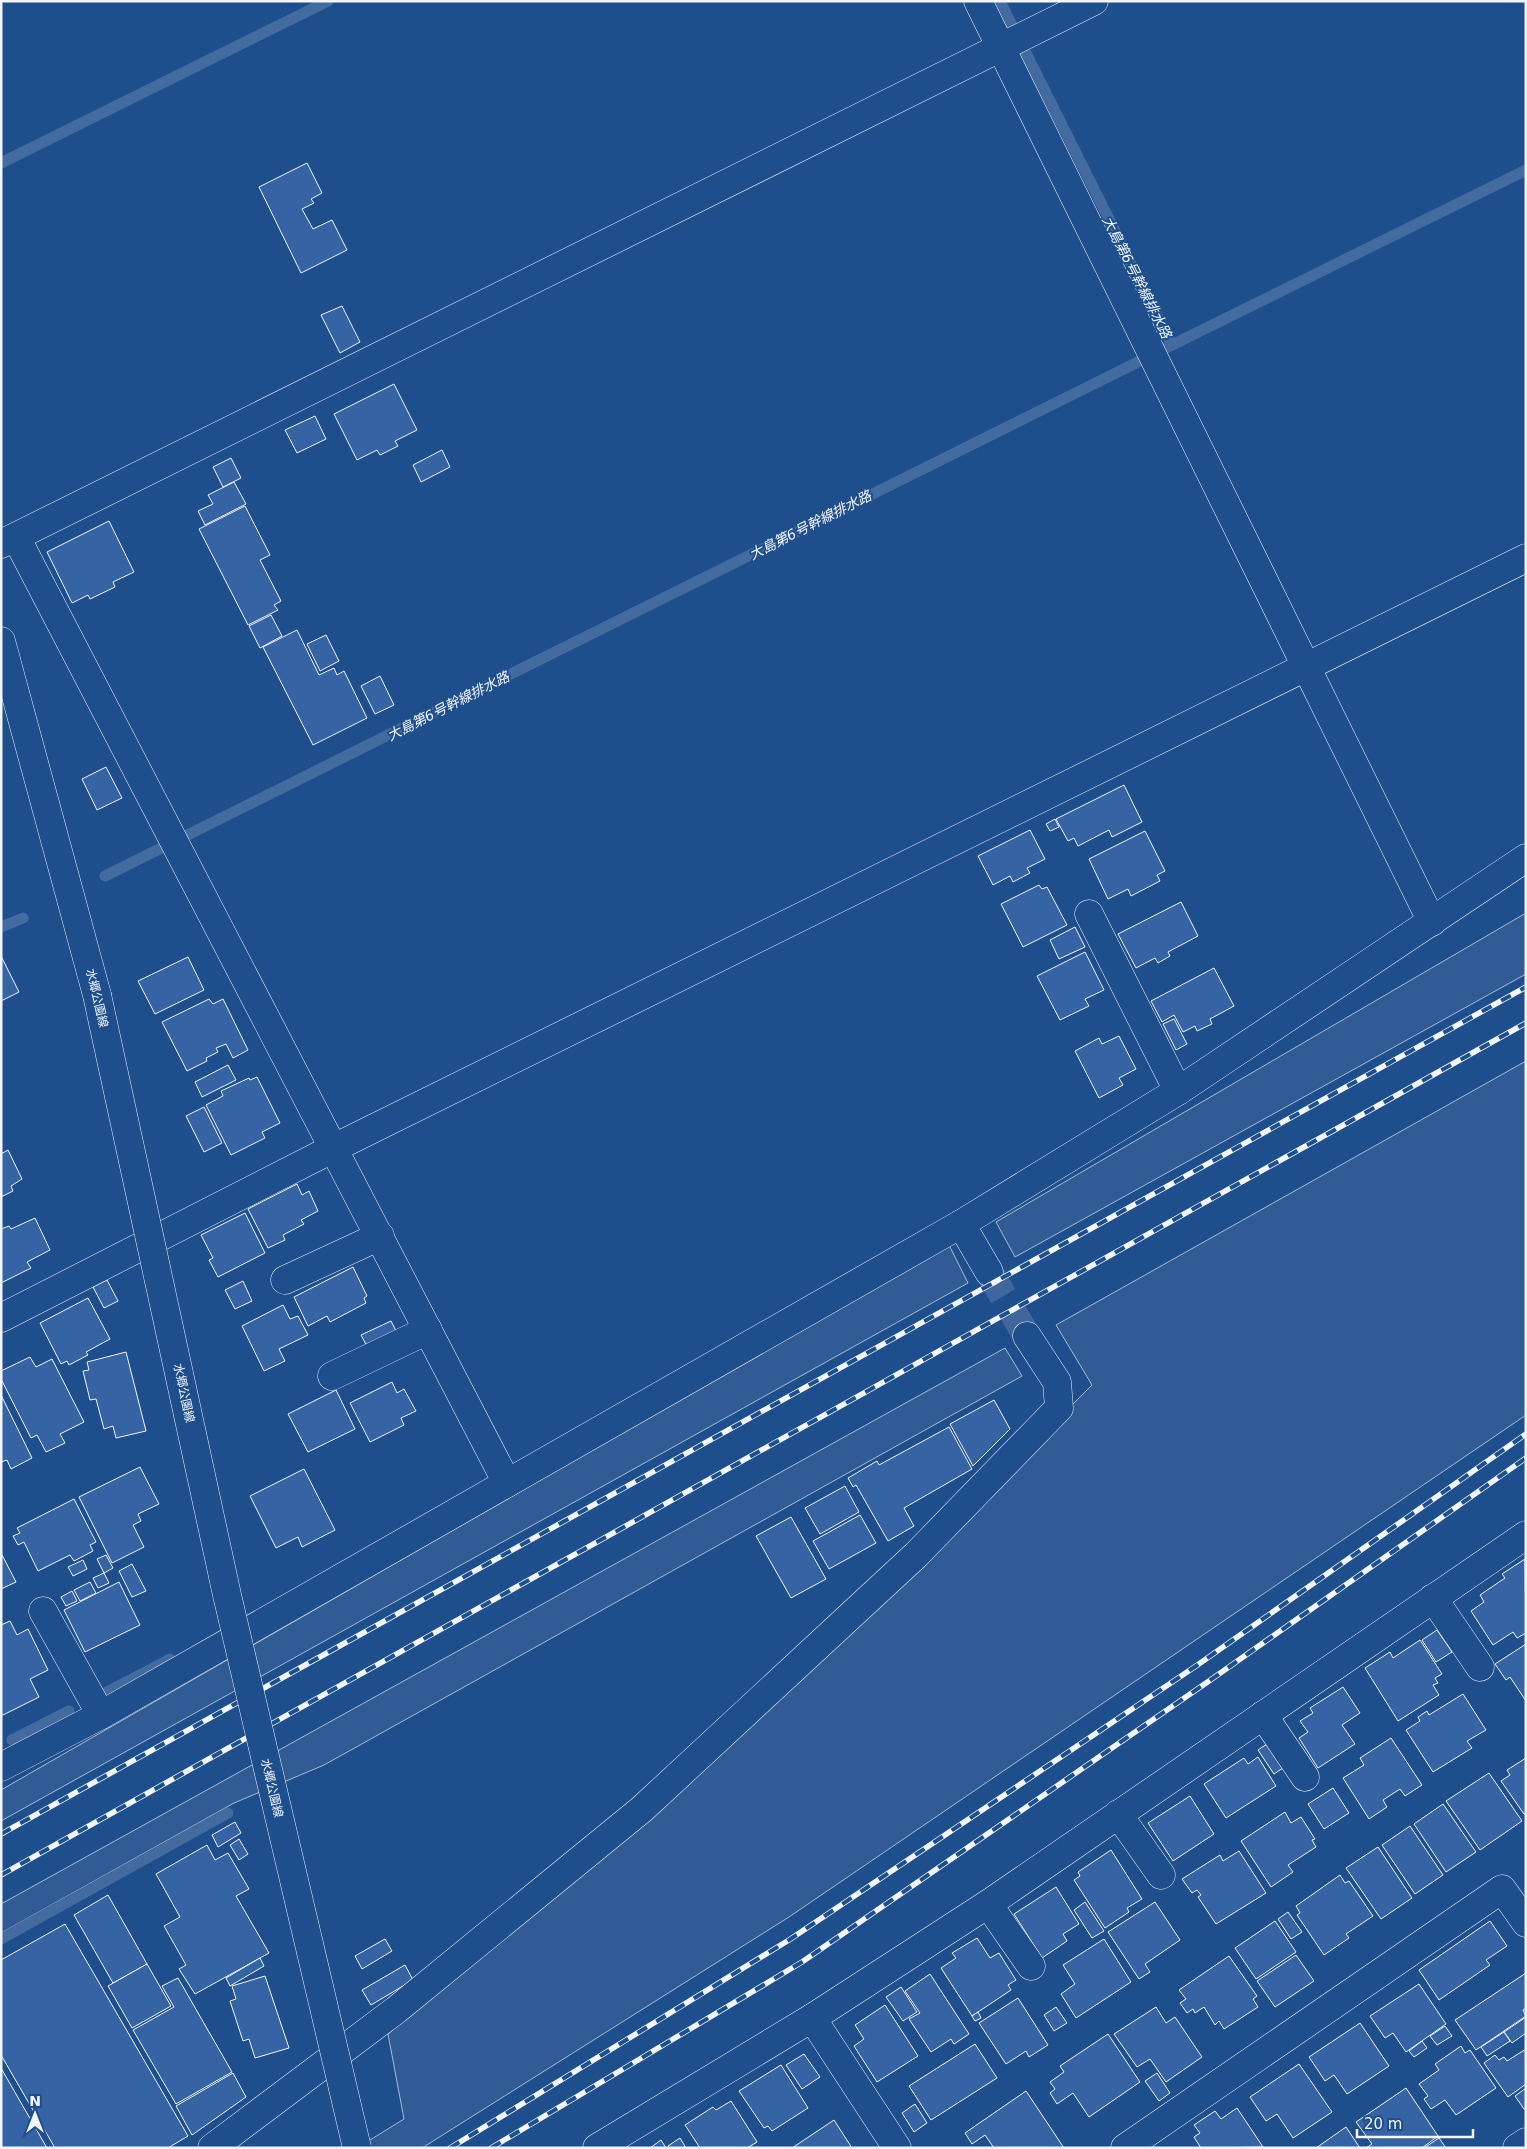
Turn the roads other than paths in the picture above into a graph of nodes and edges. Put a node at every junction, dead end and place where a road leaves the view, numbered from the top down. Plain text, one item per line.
1 (978, 1) edge
2 (1094, 1) edge
3 (1013, 41) junction
4 (8, 540) edge
5 (1526, 558) edge
6 (1, 641) edge
7 (1306, 667) junction
8 (1526, 858) edge
9 (1089, 914) dead end
10 (1432, 922) junction
11 (1178, 1091) junction
12 (334, 1148) junction
13 (961, 1224) junction
14 (380, 1236) junction
15 (989, 1272) tunnel mouth
16 (284, 1280) dead end
17 (1, 1318) edge
18 (428, 1330) junction
19 (1027, 1336) tunnel mouth
20 (332, 1376) dead end
21 (507, 1483) junction
22 (1526, 1535) edge
23 (1432, 1598) junction
24 (43, 1611) dead end
25 (1480, 1667) dead end
26 (101, 1715) junction
27 (1263, 1715) junction
28 (1, 1767) edge
29 (1305, 1777) dead end
30 (1118, 1814) junction
31 (1161, 1875) dead end
32 (988, 1904) junction
33 (1526, 1923) edge
34 (1031, 1966) dead end
35 (812, 2018) junction
36 (1526, 2142) edge
37 (212, 2148) edge
38 (357, 2148) edge
39 (597, 2148) edge
40 (896, 2148) edge
41 (1125, 2148) edge
42 (1517, 2148) edge

1 - 3 street
2 - 3 street
3 - 4 street
3 - 7 street
4 - 12 street
5 - 7 street
6 - 38 street, 水郷公園線, bridge
7 - 10 street
7 - 12 street
8 - 10 street
9 - 11 street
10 - 11 street
11 - 13 street
12 - 14 street
12 - 17 street
13 - 15 street
13 - 21 street
14 - 16 street
14 - 18 street
18 - 20 street
18 - 21 street
19 - 37 street
21 - 26 street
22 - 23 street
23 - 25 street
23 - 27 street
24 - 26 street
26 - 28 street
27 - 29 street
27 - 30 street
30 - 31 street
30 - 32 street
32 - 34 street
32 - 35 street
33 - 41 street
35 - 39 street
35 - 40 street
36 - 42 street

